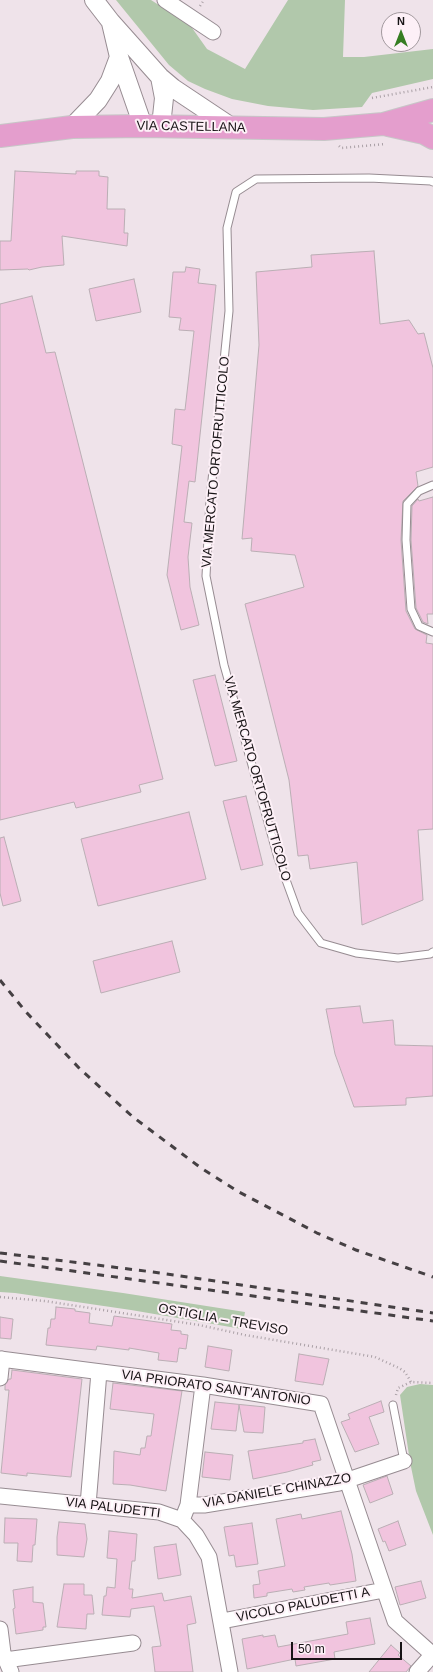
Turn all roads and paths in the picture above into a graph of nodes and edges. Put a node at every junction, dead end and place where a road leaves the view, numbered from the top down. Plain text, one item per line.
1 (94, 0) edge
2 (165, 0) edge
3 (183, 5) edge
4 (111, 22) junction
5 (213, 32) dead end
6 (118, 57) junction
7 (160, 77) junction
8 (433, 87) edge
9 (372, 98) dead end
10 (433, 110) edge
11 (383, 124) junction
12 (152, 126) junction
13 (72, 127) junction
14 (233, 128) junction
15 (0, 136) edge
16 (433, 138) edge
17 (433, 182) edge
18 (433, 486) edge
19 (433, 632) edge
20 (433, 952) edge
21 (0, 1298) edge
22 (1, 1359) edge
23 (99, 1372) junction
24 (0, 1378) edge
25 (412, 1382) junction
26 (433, 1383) edge
27 (203, 1385) junction
28 (393, 1406) joint
29 (404, 1461) joint
30 (346, 1481) junction
31 (0, 1496) edge
32 (188, 1504) junction
33 (88, 1505) junction
34 (182, 1520) junction
35 (384, 1590) junction
36 (222, 1621) junction
37 (0, 1630) edge
38 (133, 1643) dead end
39 (433, 1655) edge
40 (8, 1666) edge
41 (230, 1672) edge
42 (417, 1672) edge

1 - 4 street
2 - 3 street
3 - 5 street
4 - 6 street
4 - 7 street
6 - 12 street
6 - 13 street
7 - 12 street
7 - 14 street
8 - 9 path
10 - 11 main road, VIA CASTELLANA
11 - 14 main road, VIA CASTELLANA
11 - 16 main road, VIA CASTELLANA
12 - 13 main road, VIA CASTELLANA
12 - 14 main road, VIA CASTELLANA
13 - 15 main road, VIA CASTELLANA
17 - 20 lane, VIA MERCATO ORTOFRUTTICOLO
18 - 19 lane
21 - 25 path, OSTIGLIA – TREVISO
22 - 23 street, VIA PRIORATO SANT'ANTONIO
22 - 24 street
23 - 27 street, VIA PRIORATO SANT'ANTONIO
23 - 33 street
25 - 26 path
25 - 28 path
27 - 30 street, VIA PRIORATO SANT'ANTONIO
27 - 32 street
28 - 29 lane
29 - 30 street, VIA DANIELE CHINAZZO
30 - 32 street, VIA DANIELE CHINAZZO
30 - 35 street, VIA PRIORATO SANT'ANTONIO
31 - 33 street, VIA PALUDETTI
32 - 34 street, VIA DANIELE CHINAZZO
33 - 34 street, VIA PALUDETTI
34 - 36 street, VIA PALUDETTI
35 - 36 street, VICOLO PALUDETTI A
35 - 39 street, VIA PRIORATO SANT'ANTONIO
36 - 41 street, VIA PALUDETTI
37 - 40 street
38 - 40 street
39 - 42 street

